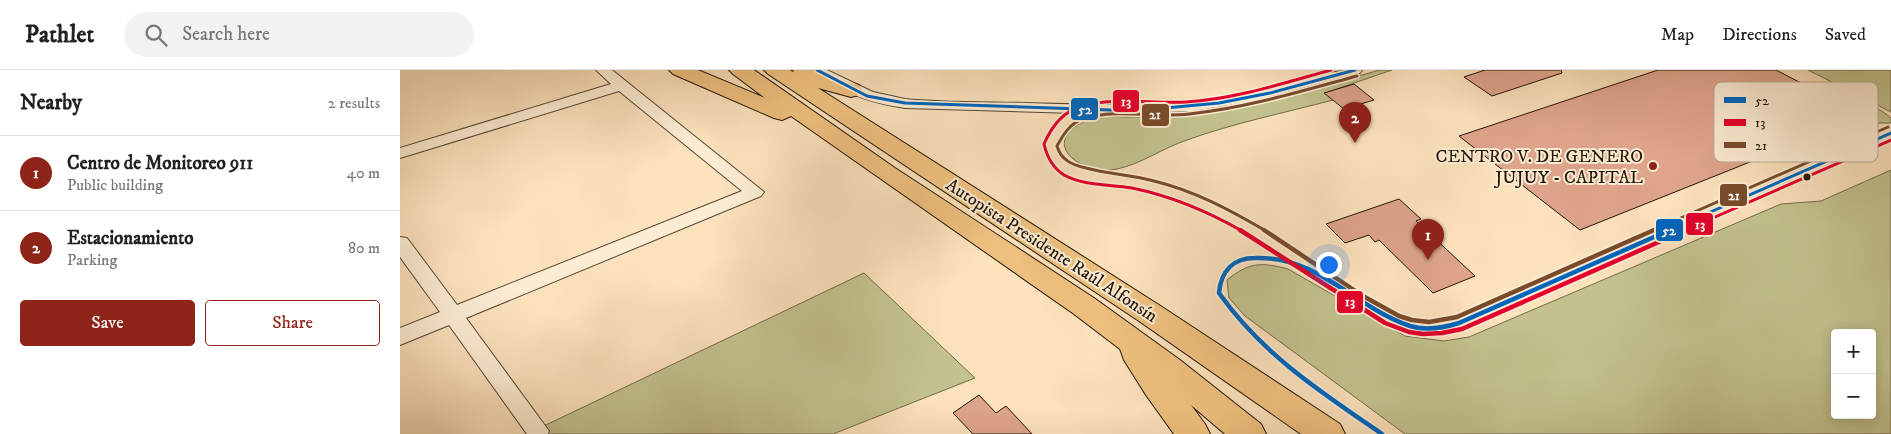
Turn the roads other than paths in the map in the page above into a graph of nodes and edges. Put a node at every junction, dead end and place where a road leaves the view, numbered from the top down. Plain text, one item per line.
1 (603, 70) edge
2 (680, 70) edge
3 (740, 70) edge
4 (775, 70) edge
5 (796, 70) edge
6 (817, 70) edge
7 (1355, 70) edge
8 (622, 86) junction
9 (851, 90) junction
10 (832, 134) junction
11 (400, 153) edge
12 (400, 243) edge
13 (453, 315) junction
14 (400, 337) edge
15 (1126, 337) junction
16 (538, 431) dead end
17 (1193, 434) edge
18 (1249, 434) edge
19 (1328, 434) edge

1 - 8 street
2 - 10 highway
3 - 10 highway, Autopista Presidente Raúl Alfonsín
4 - 19 highway, Autopista Presidente Raúl Alfonsín
5 - 9 highway
6 - 9 street
7 - 9 street
8 - 11 street
8 - 13 street
10 - 15 highway, Autopista Presidente Raúl Alfonsín
12 - 13 street
13 - 14 street
13 - 16 street
15 - 17 highway
15 - 18 highway, Autopista Presidente Raúl Alfonsín

